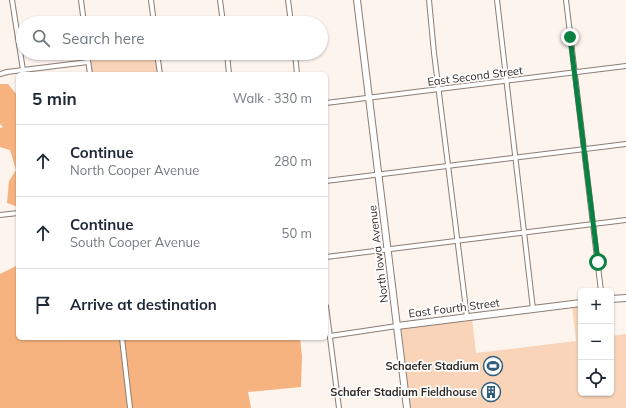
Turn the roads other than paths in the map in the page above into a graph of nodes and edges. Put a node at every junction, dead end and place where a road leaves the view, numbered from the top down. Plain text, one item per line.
1 (12, 0) edge
2 (81, 0) edge
3 (151, 0) edge
4 (220, 0) edge
5 (288, 0) edge
6 (357, 0) edge
7 (428, 0) edge
8 (497, 0) edge
9 (566, 0) edge
10 (83, 16) edge
11 (153, 16) edge
12 (222, 16) edge
13 (290, 16) edge
14 (16, 25) edge
15 (21, 60) edge
16 (159, 60) edge
17 (228, 60) edge
18 (296, 60) edge
19 (88, 62) joint
20 (626, 66) edge
21 (23, 70) junction
22 (90, 72) edge
23 (160, 72) edge
24 (230, 72) edge
25 (297, 72) edge
26 (574, 73) junction
27 (0, 74) edge
28 (506, 81) junction
29 (438, 90) junction
30 (369, 98) junction
31 (328, 103) edge
32 (626, 144) edge
33 (583, 149) junction
34 (515, 157) junction
35 (448, 166) junction
36 (378, 174) junction
37 (328, 181) edge
38 (16, 212) edge
39 (0, 215) edge
40 (626, 220) edge
41 (593, 224) junction
42 (524, 232) junction
43 (457, 241) junction
44 (388, 250) junction
45 (328, 257) edge
46 (601, 288) edge
47 (626, 298) edge
48 (614, 299) edge
49 (578, 303) edge
50 (534, 309) junction
51 (466, 317) junction
52 (328, 321) edge
53 (397, 326) junction
54 (330, 336) junction
55 (122, 340) edge
56 (130, 408) edge
57 (339, 408) edge
58 (407, 408) edge

1 - 14 street
2 - 10 street
3 - 11 street
4 - 12 street
5 - 13 street
6 - 30 main road, North Iowa Avenue
7 - 29 street
8 - 28 street
9 - 26 street
15 - 21 street
16 - 23 street
17 - 24 street
18 - 25 street
19 - 21 street
19 - 22 street
20 - 26 street, East Second Street
21 - 27 street
26 - 28 street, East Second Street
26 - 33 street
28 - 29 street, East Second Street
28 - 34 street
29 - 30 street, East Second Street
29 - 35 street
30 - 31 street, East Second Street
30 - 36 main road, North Iowa Avenue
32 - 33 street
33 - 34 street
33 - 41 street
34 - 35 street
34 - 42 street
35 - 36 street
35 - 43 street
36 - 37 street
36 - 44 main road, North Iowa Avenue
38 - 39 street
40 - 41 street
41 - 42 street
41 - 46 street
42 - 43 street
42 - 50 street
43 - 44 street
43 - 51 street
44 - 45 street
44 - 53 main road, North Iowa Avenue
47 - 48 main road
49 - 50 main road, East Fourth Street
50 - 51 main road, East Fourth Street
51 - 53 main road, East Fourth Street
52 - 54 street
53 - 54 street, East Fourth Street
53 - 58 main road, North Iowa Avenue
54 - 57 street
55 - 56 street

